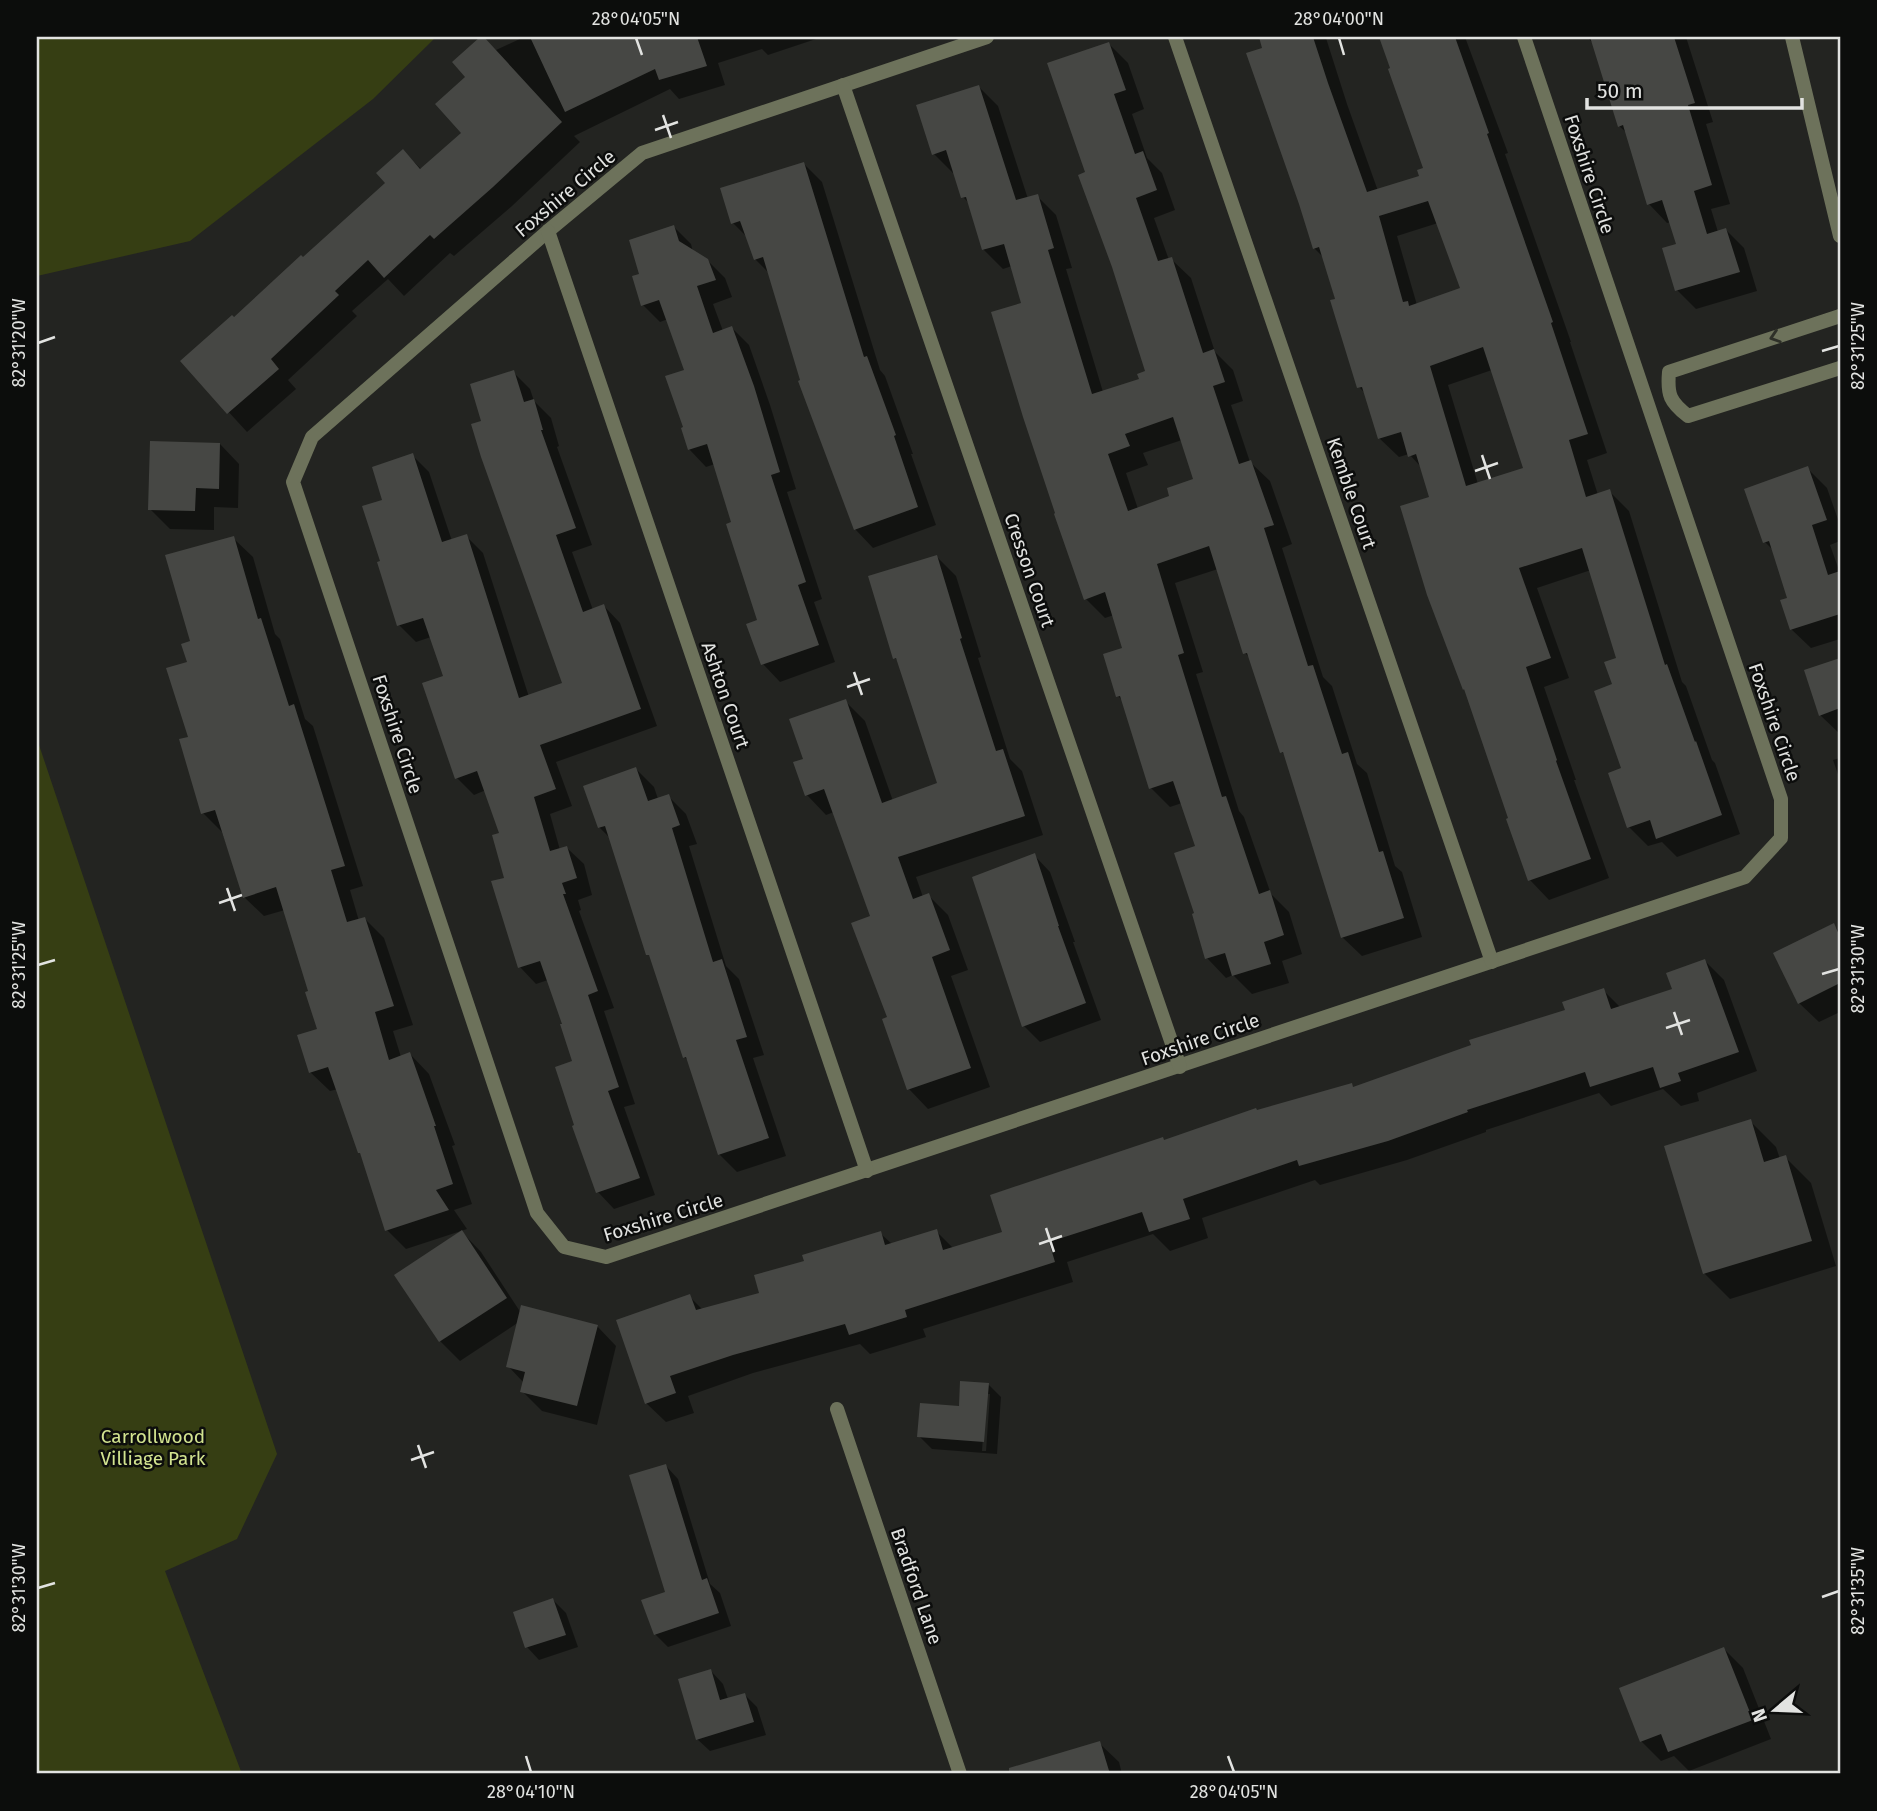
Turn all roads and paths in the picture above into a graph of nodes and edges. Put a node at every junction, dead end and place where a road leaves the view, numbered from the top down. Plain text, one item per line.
1 (987, 37) edge
2 (1175, 37) edge
3 (1524, 37) edge
4 (1792, 37) edge
5 (843, 85) junction
6 (548, 231) junction
7 (1840, 236) edge
8 (1840, 316) edge
9 (1840, 368) edge
10 (1670, 396) junction
11 (1647, 403) junction
12 (1492, 962) junction
13 (1180, 1067) junction
14 (867, 1171) junction
15 (837, 1409) dead end
16 (960, 1774) edge

1 - 5 street, Foxshire Circle
2 - 12 street, Kemble Court
3 - 11 street, Foxshire Circle
4 - 7 street
5 - 6 street, Foxshire Circle
5 - 13 street, Cresson Court
6 - 14 street, Ashton Court
6 - 14 street, Foxshire Circle
8 -> 10 street
9 - 10 street
10 - 11 street
11 - 12 street, Foxshire Circle
12 - 13 street, Foxshire Circle
13 - 14 street, Foxshire Circle
15 - 16 street, Bradford Lane

